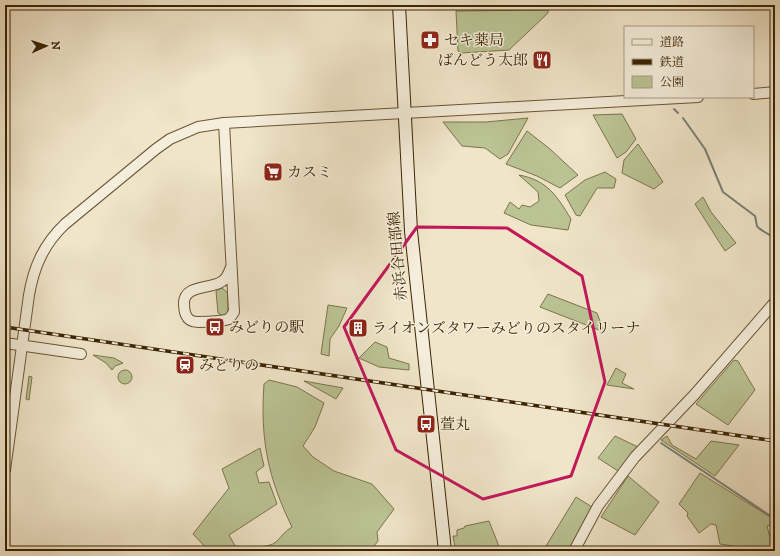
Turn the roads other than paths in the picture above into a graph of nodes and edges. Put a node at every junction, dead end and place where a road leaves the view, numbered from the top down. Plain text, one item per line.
1 (399, 5) edge
2 (775, 92) edge
3 (754, 94) edge
4 (680, 98) edge
5 (404, 113) junction
6 (224, 123) junction
7 (231, 267) junction
8 (220, 283) junction
9 (233, 293) junction
10 (775, 302) edge
11 (5, 343) edge
12 (22, 346) junction
13 (82, 354) dead end
14 (5, 470) edge
15 (446, 551) edge
16 (574, 551) edge

1 - 5 main road, 赤浜谷田部線
2 - 3 street
4 - 5 street
5 - 6 street
5 - 15 main road, 赤浜谷田部線
6 - 7 street
6 - 12 street
7 - 8 street
7 - 9 street
8 - 9 street
8 - 9 street
10 - 16 street
11 - 12 street
12 - 13 street
12 - 14 street

